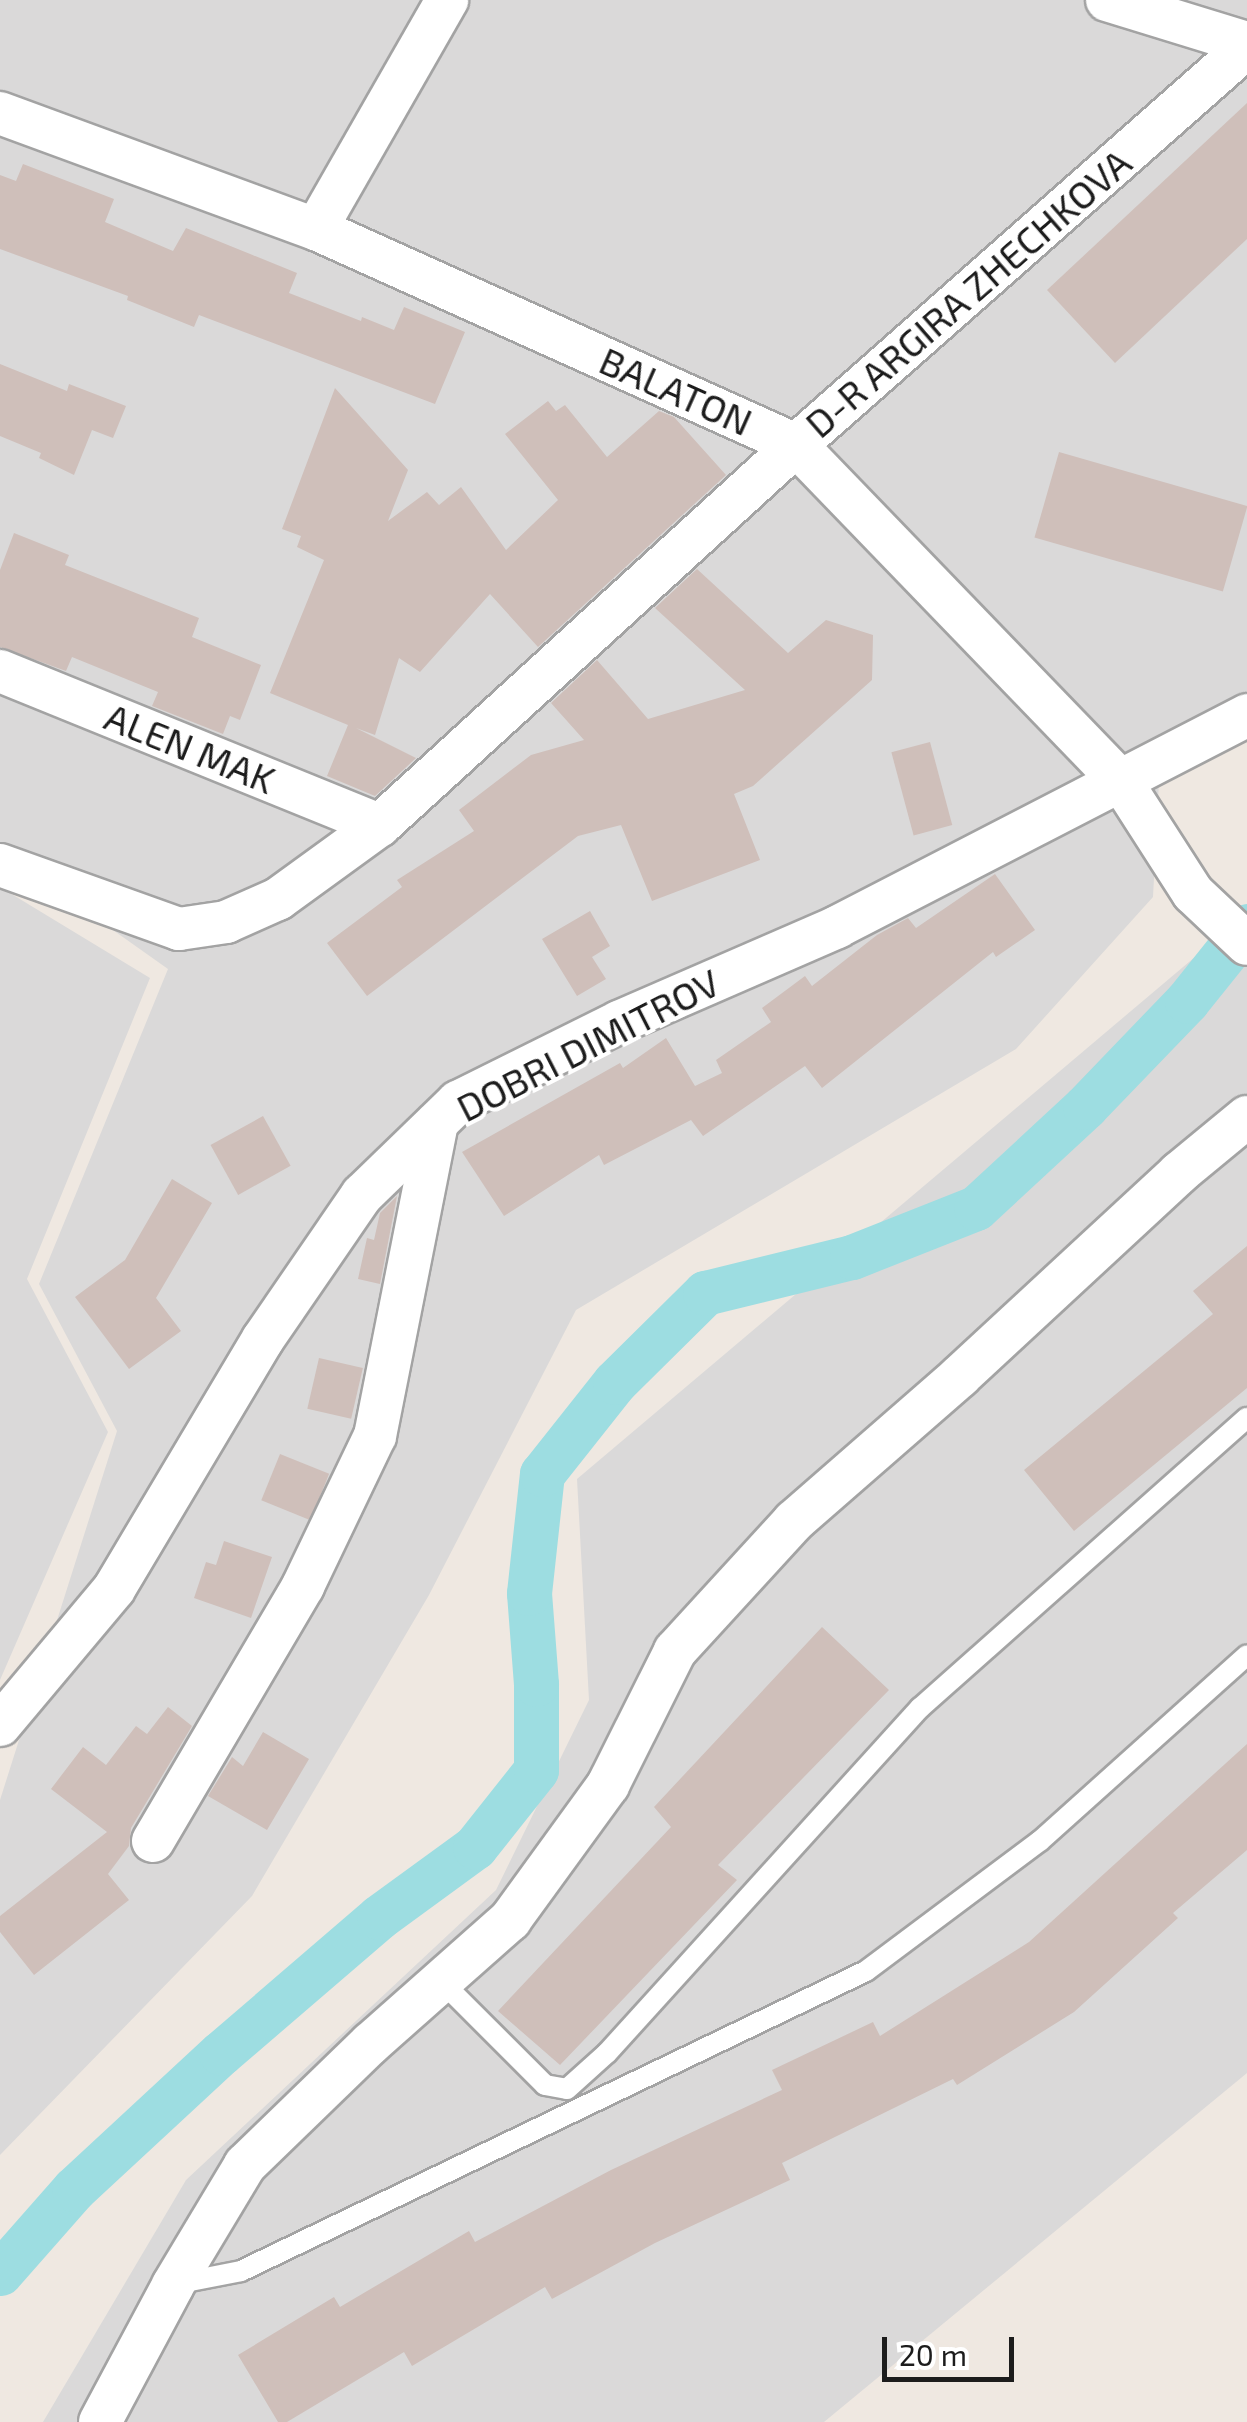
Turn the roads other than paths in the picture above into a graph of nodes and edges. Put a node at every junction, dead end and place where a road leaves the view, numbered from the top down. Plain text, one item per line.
1 (447, 0) edge
2 (1107, 0) edge
3 (1247, 45) edge
4 (0, 113) edge
5 (316, 229) junction
6 (796, 445) junction
7 (0, 671) edge
8 (1247, 715) edge
9 (1120, 781) junction
10 (380, 825) junction
11 (0, 865) edge
12 (1247, 944) edge
13 (1247, 1117) edge
14 (437, 1123) junction
15 (1247, 1418) edge
16 (1247, 1654) edge
17 (0, 1725) edge
18 (152, 1840) dead end
19 (441, 1981) junction
20 (173, 2285) junction
21 (100, 2422) edge

1 - 5 street
2 - 3 street
3 - 6 street, D-R ARGIRA ZHECHKOVA
4 - 5 street, BALATON
5 - 6 street, BALATON
6 - 9 street, BALATON
6 - 10 street, D-R ARGIRA ZHECHKOVA
7 - 10 street, ALEN MAK
8 - 9 street, DOBRI DIMITROV
9 - 12 street, BALATON
9 - 14 street, DOBRI DIMITROV
10 - 11 street, D-R ARGIRA ZHECHKOVA
13 - 19 street
14 - 17 street, DOBRI DIMITROV
14 - 18 street
15 - 19 lane
16 - 20 lane
19 - 20 street
20 - 21 street

